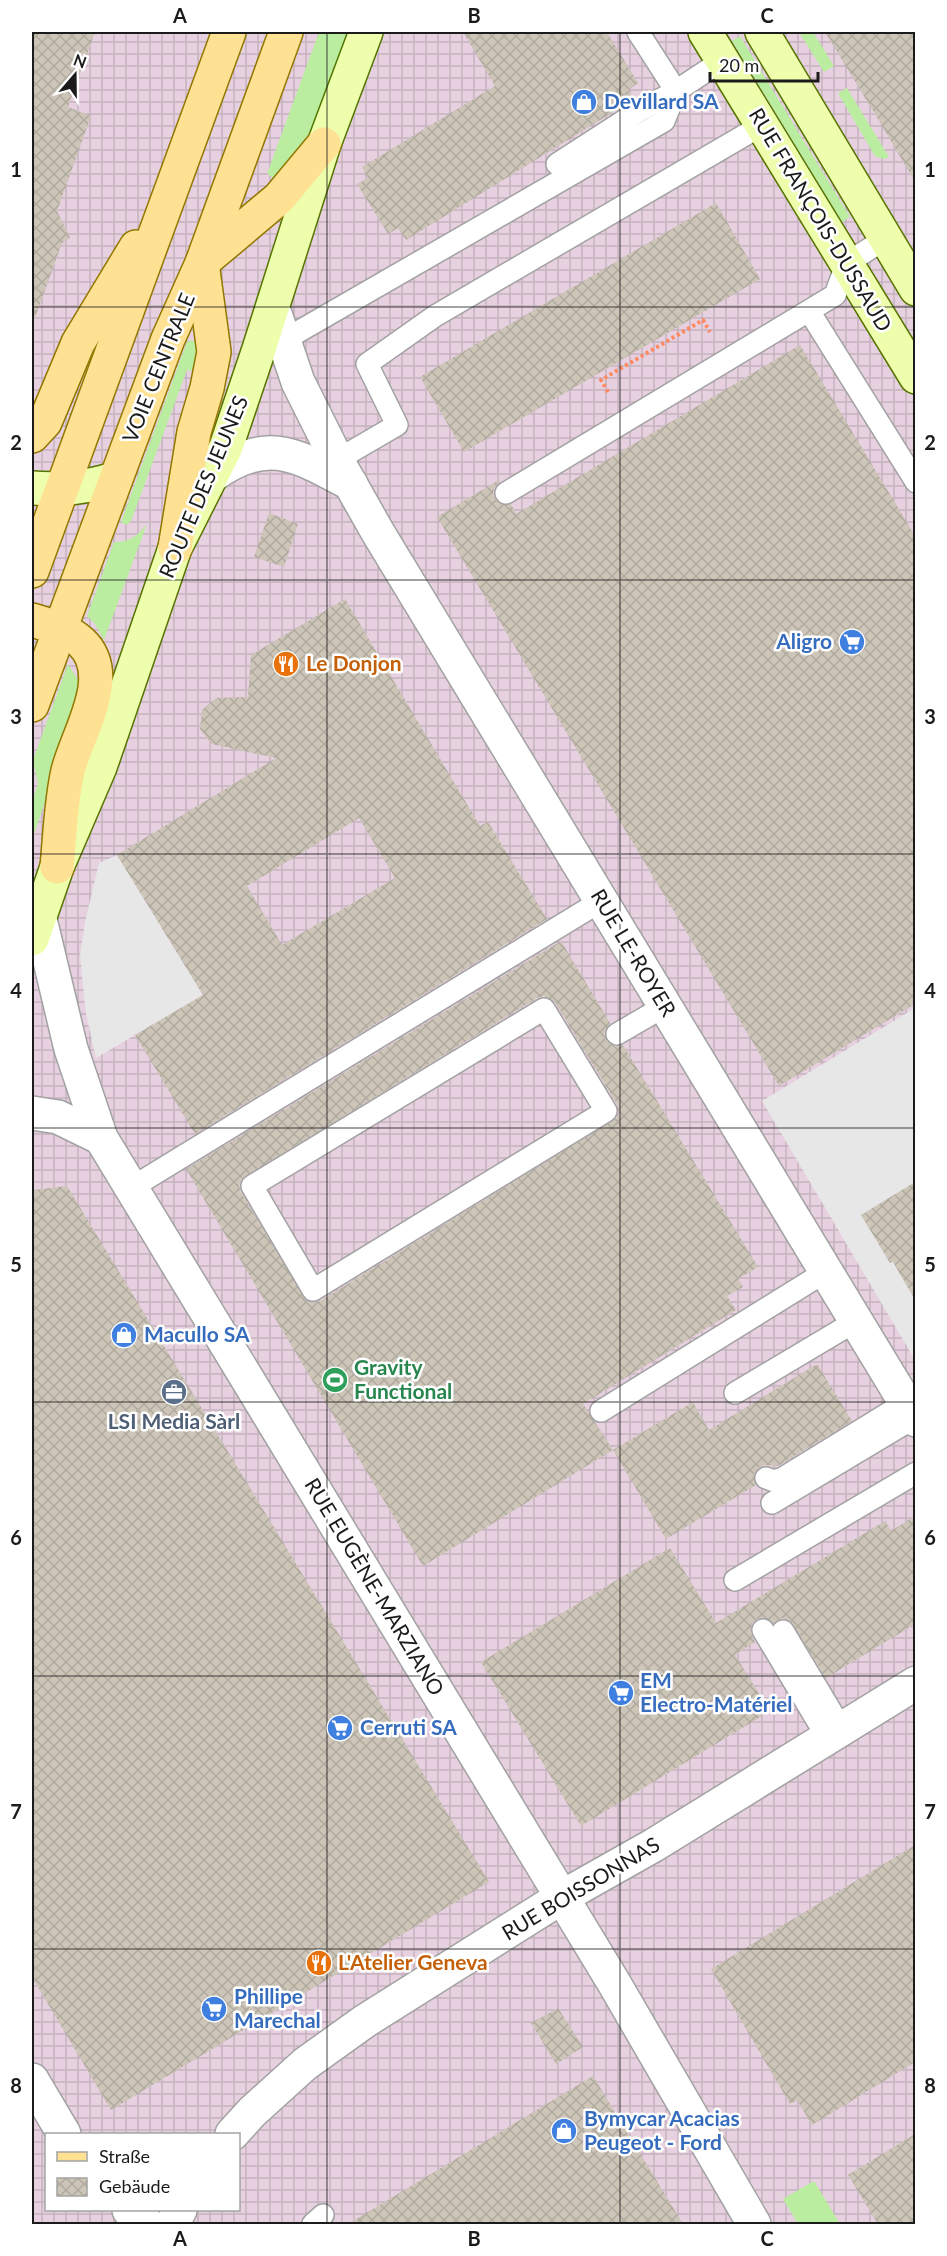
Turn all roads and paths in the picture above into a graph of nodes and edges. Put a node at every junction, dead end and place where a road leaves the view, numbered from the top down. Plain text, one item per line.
1 (229, 32) edge
2 (286, 32) edge
3 (366, 32) edge
4 (638, 32) edge
5 (705, 32) edge
6 (762, 32) edge
7 (723, 60) junction
8 (676, 91) junction
9 (762, 125) junction
10 (324, 144) junction
11 (557, 164) dead end
12 (174, 183) junction
13 (885, 239) junction
14 (847, 262) junction
15 (202, 263) junction
16 (915, 289) edge
17 (273, 308) junction
18 (809, 311) junction
19 (710, 332) dead end
20 (284, 340) junction
21 (915, 377) edge
22 (608, 392) dead end
23 (32, 436) edge
24 (344, 472) junction
25 (213, 475) junction
26 (114, 479) junction
27 (915, 482) edge
28 (46, 489) edge
29 (506, 493) dead end
30 (175, 548) junction
31 (32, 571) edge
32 (46, 624) edge
33 (32, 705) edge
34 (57, 867) junction
35 (601, 901) junction
36 (35, 927) edge
37 (665, 1006) junction
38 (544, 1009) joint
39 (617, 1034) dead end
40 (32, 1113) edge
41 (101, 1138) junction
42 (131, 1188) junction
43 (825, 1272) junction
44 (856, 1322) junction
45 (735, 1393) dead end
46 (601, 1411) dead end
47 (912, 1414) edge
48 (915, 1473) edge
49 (766, 1479) dead end
50 (772, 1503) dead end
51 (735, 1580) dead end
52 (773, 1631) dead end
53 (915, 1683) edge
54 (834, 1733) junction
55 (562, 1897) junction
56 (32, 2080) edge
57 (63, 2133) edge
58 (233, 2133) edge
59 (130, 2211) edge
60 (147, 2224) edge
61 (754, 2224) edge

1 - 12 main road
2 - 15 main road, VOIE CENTRALE
3 - 10 street, ROUTE DES JEUNES
4 - 8 lane
5 - 7 street, RUE FRANÇOIS-DUSSAUD
6 - 13 street
7 - 8 lane
7 - 9 street, RUE FRANÇOIS-DUSSAUD
8 - 11 lane
8 - 20 lane
9 - 14 street, RUE FRANÇOIS-DUSSAUD
9 - 24 lane
10 - 15 main road
10 - 17 street, ROUTE DES JEUNES
12 - 23 main road
12 - 28 main road
13 - 14 lane
13 - 16 street
14 - 18 lane
14 - 21 street, RUE FRANÇOIS-DUSSAUD
15 - 26 main road, VOIE CENTRALE
15 - 30 main road
17 - 20 street, RUE LE-ROYER
17 - 25 street, ROUTE DES JEUNES
18 - 27 lane
18 - 29 lane
19 - 22 path
20 - 24 street, RUE LE-ROYER
24 - 25 street
24 - 35 street, RUE LE-ROYER
25 - 30 street, ROUTE DES JEUNES
26 - 28 street
26 - 32 main road, VOIE CENTRALE
28 - 31 main road
30 - 34 street, ROUTE DES JEUNES
32 - 33 main road, VOIE CENTRALE
32 - 34 main road
34 - 36 street, ROUTE DES JEUNES
35 - 37 street, RUE LE-ROYER
35 - 42 lane
36 - 41 street, RUE EUGÈNE-MARZIANO
37 - 39 lane
37 - 43 street, RUE LE-ROYER
38 - 38 lane
40 - 41 street
41 - 42 street, RUE EUGÈNE-MARZIANO
42 - 55 street, RUE EUGÈNE-MARZIANO
43 - 44 street, RUE LE-ROYER
43 - 46 lane
44 - 45 lane
44 - 47 street, RUE LE-ROYER
47 - 49 lane
47 - 50 lane
48 - 51 lane
52 - 54 lane
53 - 54 street, RUE BOISSONNAS
54 - 55 street, RUE BOISSONNAS
55 - 58 street, RUE BOISSONNAS
55 - 61 street, RUE EUGÈNE-MARZIANO
56 - 57 street
59 - 60 street

